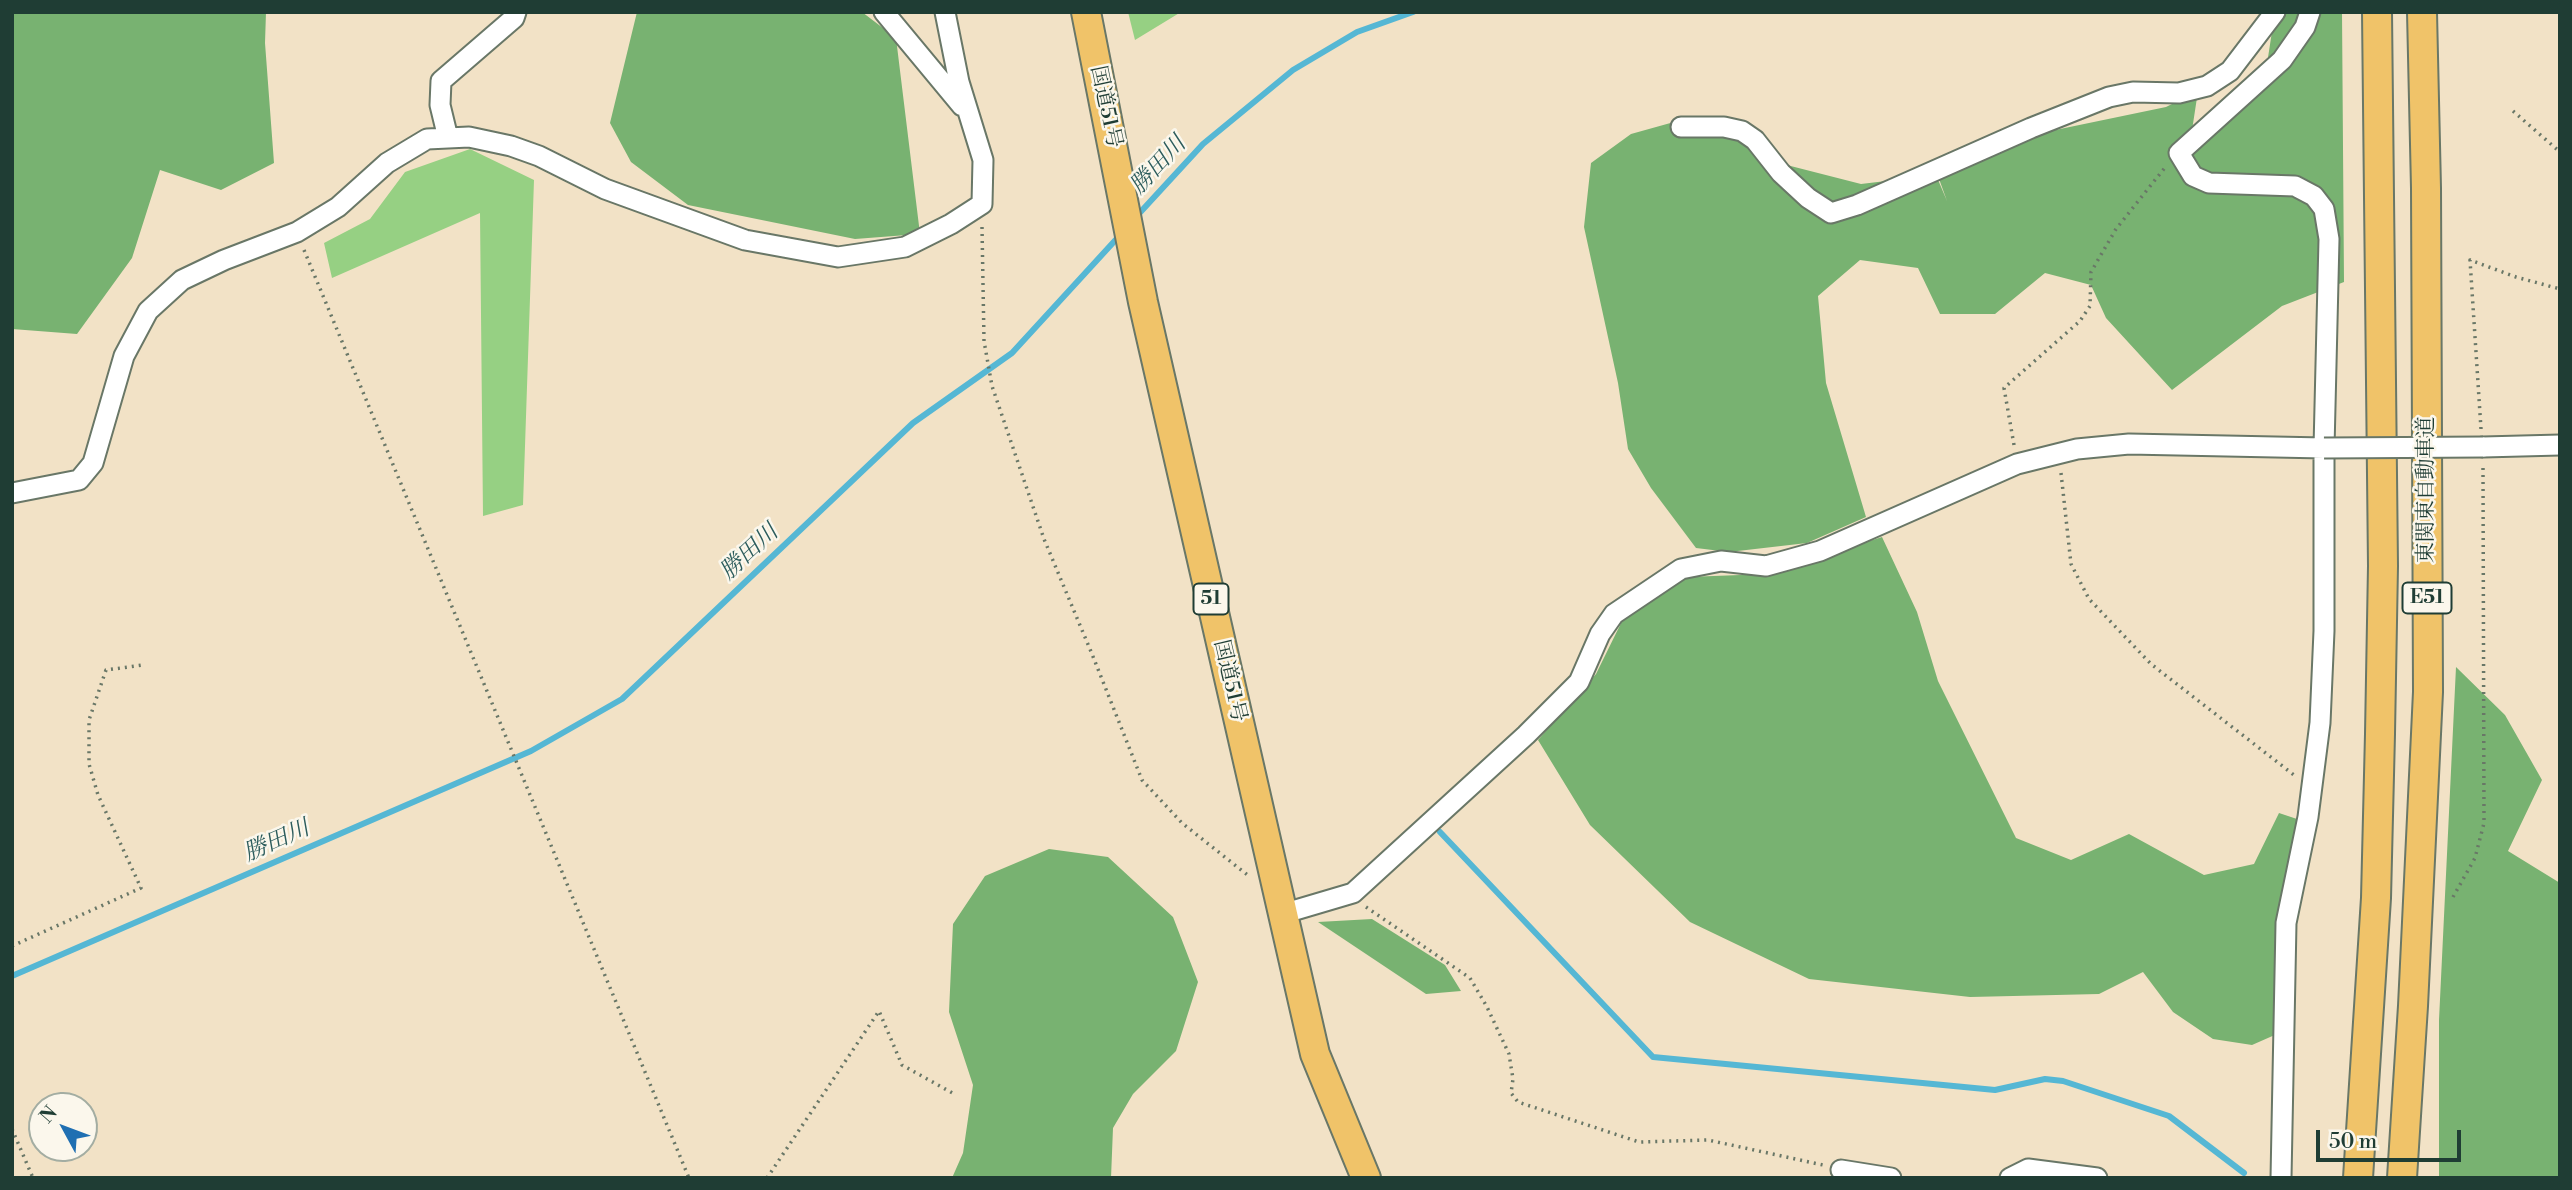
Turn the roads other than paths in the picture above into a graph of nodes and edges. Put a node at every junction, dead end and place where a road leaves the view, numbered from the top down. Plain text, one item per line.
1 (516, 12) edge
2 (884, 12) edge
3 (945, 12) edge
4 (1086, 12) edge
5 (2275, 12) edge
6 (2310, 12) edge
7 (2378, 12) edge
8 (2422, 12) edge
9 (969, 115) junction
10 (1681, 127) dead end
11 (448, 138) junction
12 (2560, 445) edge
13 (2324, 448) junction
14 (12, 493) edge
15 (1280, 906) junction
16 (1841, 1170) road end
17 (1366, 1178) edge
18 (1891, 1178) edge
19 (2010, 1178) edge
20 (2097, 1178) edge
21 (2281, 1178) edge
22 (2358, 1178) edge
23 (2402, 1178) edge

1 - 11 street
2 - 9 street
3 - 9 street
4 - 15 highway, 国道51号 / 51
5 - 10 street
6 - 13 street
7 - 22 highway, 東関東自動車道 / E51
8 - 23 highway, 東関東自動車道 / E51
9 - 11 street
11 - 14 street
12 - 13 street, bridge
13 - 15 street
13 - 21 street
15 - 17 highway, 国道51号 / 51
16 - 18 street
19 - 20 street

